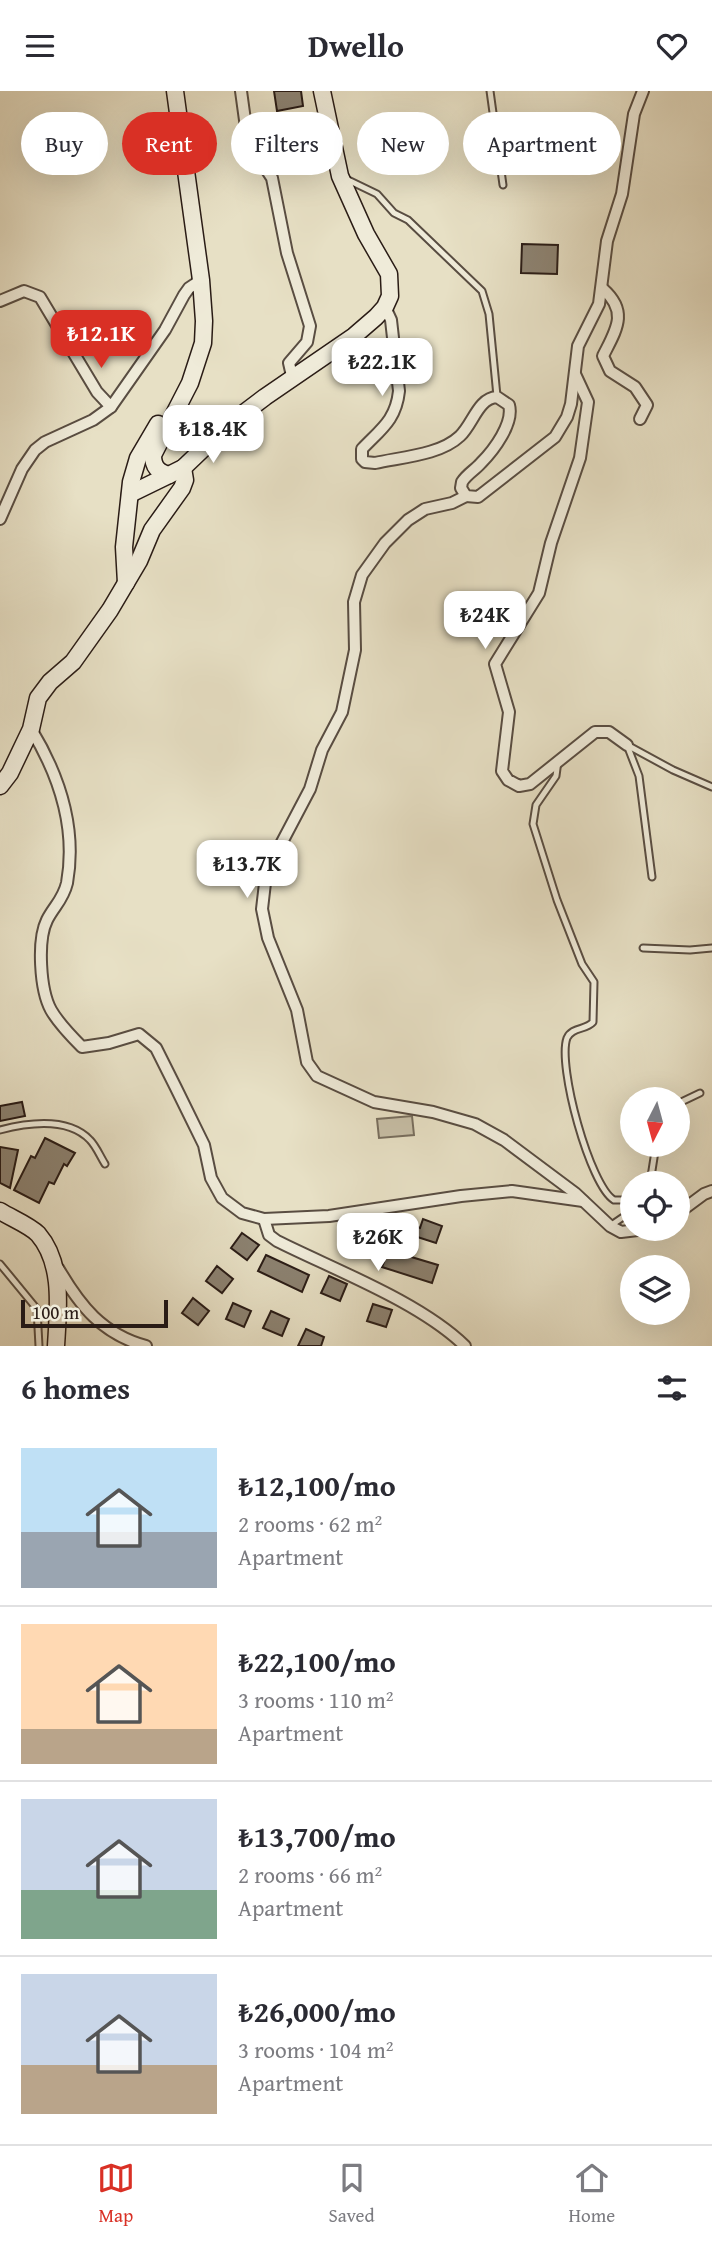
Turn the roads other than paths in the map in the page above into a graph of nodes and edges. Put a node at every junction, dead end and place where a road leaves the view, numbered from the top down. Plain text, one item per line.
1 (175, 91) edge
2 (241, 91) edge
3 (322, 91) edge
4 (490, 91) edge
5 (643, 91) edge
6 (340, 176) junction
7 (503, 185) dead end
8 (201, 280) junction
9 (603, 289) junction
10 (0, 301) edge
11 (385, 307) junction
12 (575, 374) junction
13 (292, 376) junction
14 (190, 383) junction
15 (497, 397) junction
16 (111, 407) junction
17 (640, 419) dead end
18 (166, 472) junction
19 (466, 496) junction
20 (130, 502) junction
21 (172, 502) junction
22 (161, 517) junction
23 (0, 519) edge
24 (126, 583) junction
25 (31, 729) junction
26 (626, 745) junction
27 (558, 761) junction
28 (0, 786) edge
29 (712, 787) edge
30 (652, 877) dead end
31 (643, 948) dead end
32 (712, 948) edge
33 (700, 1093) dead end
34 (690, 1098) edge
35 (0, 1130) edge
36 (104, 1164) dead end
37 (712, 1191) edge
38 (583, 1201) junction
39 (620, 1201) edge
40 (690, 1204) edge
41 (0, 1211) edge
42 (264, 1219) junction
43 (620, 1220) edge
44 (610, 1226) junction
45 (620, 1231) edge
46 (0, 1263) edge
47 (55, 1263) junction
48 (127, 1343) edge
49 (39, 1346) edge
50 (56, 1346) edge
51 (145, 1346) edge
52 (465, 1346) edge

1 - 8 street
2 - 13 street
3 - 6 street
4 - 7 lane
5 - 9 street
6 - 11 street
6 - 15 lane
8 - 14 street
8 - 16 street
9 - 12 street
9 - 17 street
10 - 16 street
11 - 13 street
11 - 15 street
12 - 19 street
12 - 27 street
13 - 18 street
14 - 18 street
14 - 20 street
15 - 19 street
16 - 23 street
18 - 20 street
18 - 21 street
18 - 21 street
19 - 38 street
20 - 22 street
20 - 24 street
21 - 22 street
22 - 24 street
24 - 25 street
25 - 28 street
25 - 42 street
26 - 27 street
26 - 29 lane
26 - 30 lane
27 - 39 lane
31 - 32 lane
33 - 34 lane
35 - 36 lane
37 - 40 street
38 - 42 street
38 - 44 street
41 - 47 street
42 - 52 street
43 - 44 lane
44 - 45 street
46 - 49 lane
47 - 48 street
47 - 50 street
48 - 51 street

